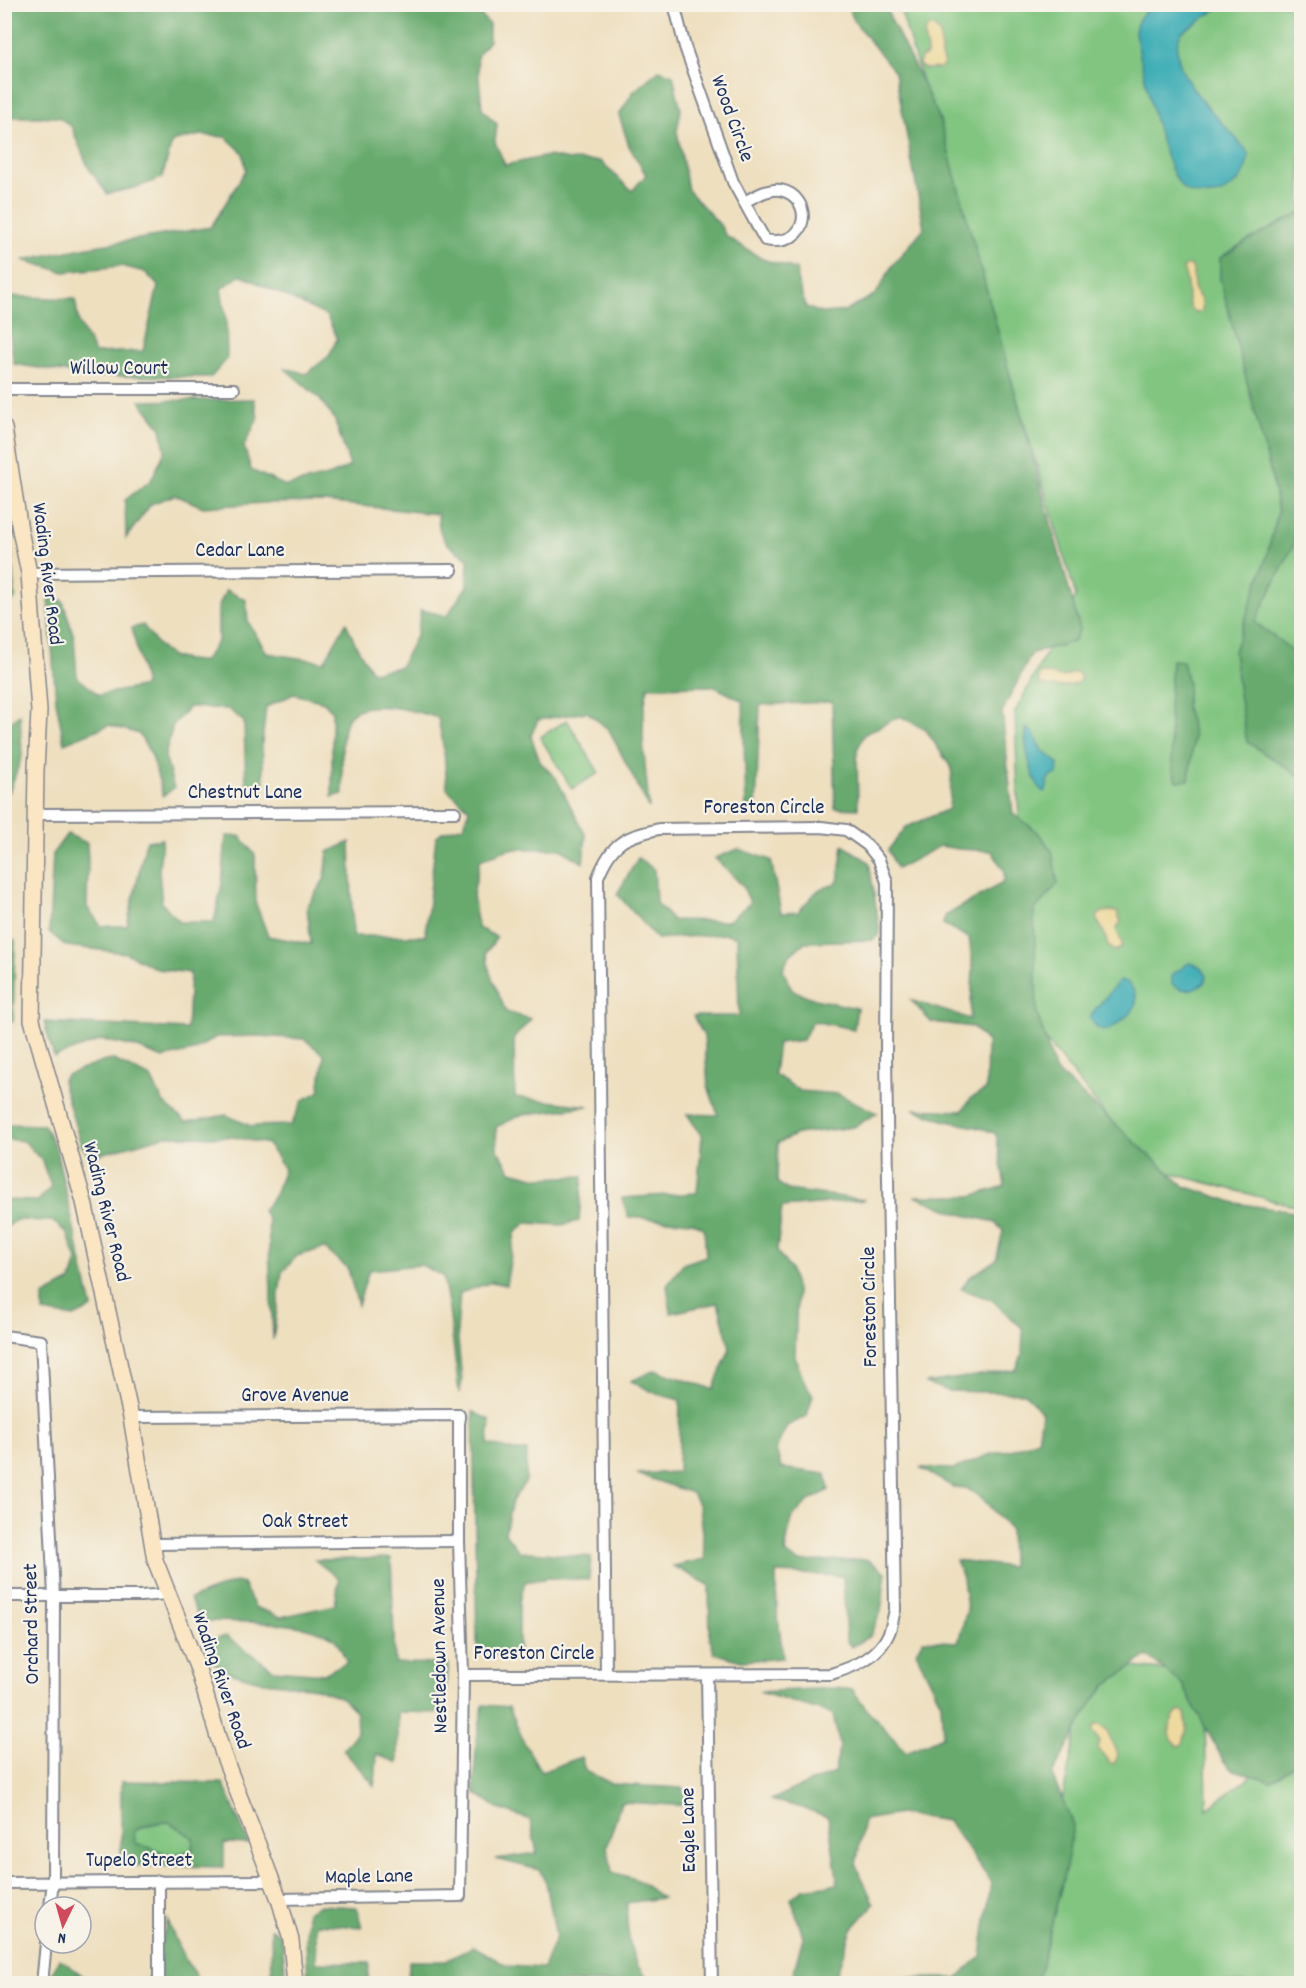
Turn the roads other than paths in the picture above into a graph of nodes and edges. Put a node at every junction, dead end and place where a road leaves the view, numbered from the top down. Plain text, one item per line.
1 (674, 4) edge
2 (744, 202) junction
3 (4, 389) edge
4 (234, 389) dead end
5 (4, 428) edge
6 (452, 570) dead end
7 (29, 573) junction
8 (455, 812) dead end
9 (36, 814) junction
10 (4, 1336) edge
11 (459, 1415) joint
12 (131, 1417) junction
13 (459, 1542) junction
14 (151, 1544) junction
15 (168, 1594) junction
16 (4, 1596) edge
17 (54, 1596) junction
18 (606, 1674) junction
19 (463, 1675) junction
20 (707, 1675) junction
21 (53, 1881) junction
22 (159, 1881) junction
23 (273, 1881) junction
24 (4, 1883) edge
25 (51, 1895) edge
26 (460, 1896) joint
27 (279, 1899) junction
28 (45, 1955) edge
29 (42, 1983) edge
30 (159, 1983) edge
31 (296, 1983) edge
32 (712, 1983) edge

1 - 2 street, Wood Circle
2 - 2 street, Wood Circle
3 - 4 street, Willow Court
5 - 7 main road, Wading River Road
6 - 7 street, Cedar Lane
7 - 9 main road, Wading River Road
8 - 9 street, Chestnut Lane
9 - 12 main road, Wading River Road
10 - 17 street, Orchard Street
11 - 12 street, Grove Avenue
11 - 13 street, Nestledown Avenue
12 - 14 main road, Wading River Road
13 - 14 street, Oak Street
13 - 19 street, Nestledown Avenue
14 - 15 main road, Wading River Road
15 - 17 street
15 - 23 main road, Wading River Road
16 - 17 street
17 - 21 street, Orchard Street
18 - 19 street, Foreston Circle
18 - 20 street, Foreston Circle
18 - 20 street, Foreston Circle
19 - 26 street, Nestledown Avenue
20 - 32 street, Eagle Lane
21 - 22 street, Tupelo Street
21 - 24 street, Tupelo Street
21 - 25 street, Orchard Street
22 - 23 street, Tupelo Street
22 - 30 street
23 - 27 main road, Wading River Road
26 - 27 street, Maple Lane
27 - 31 main road, Wading River Road
28 - 29 street

